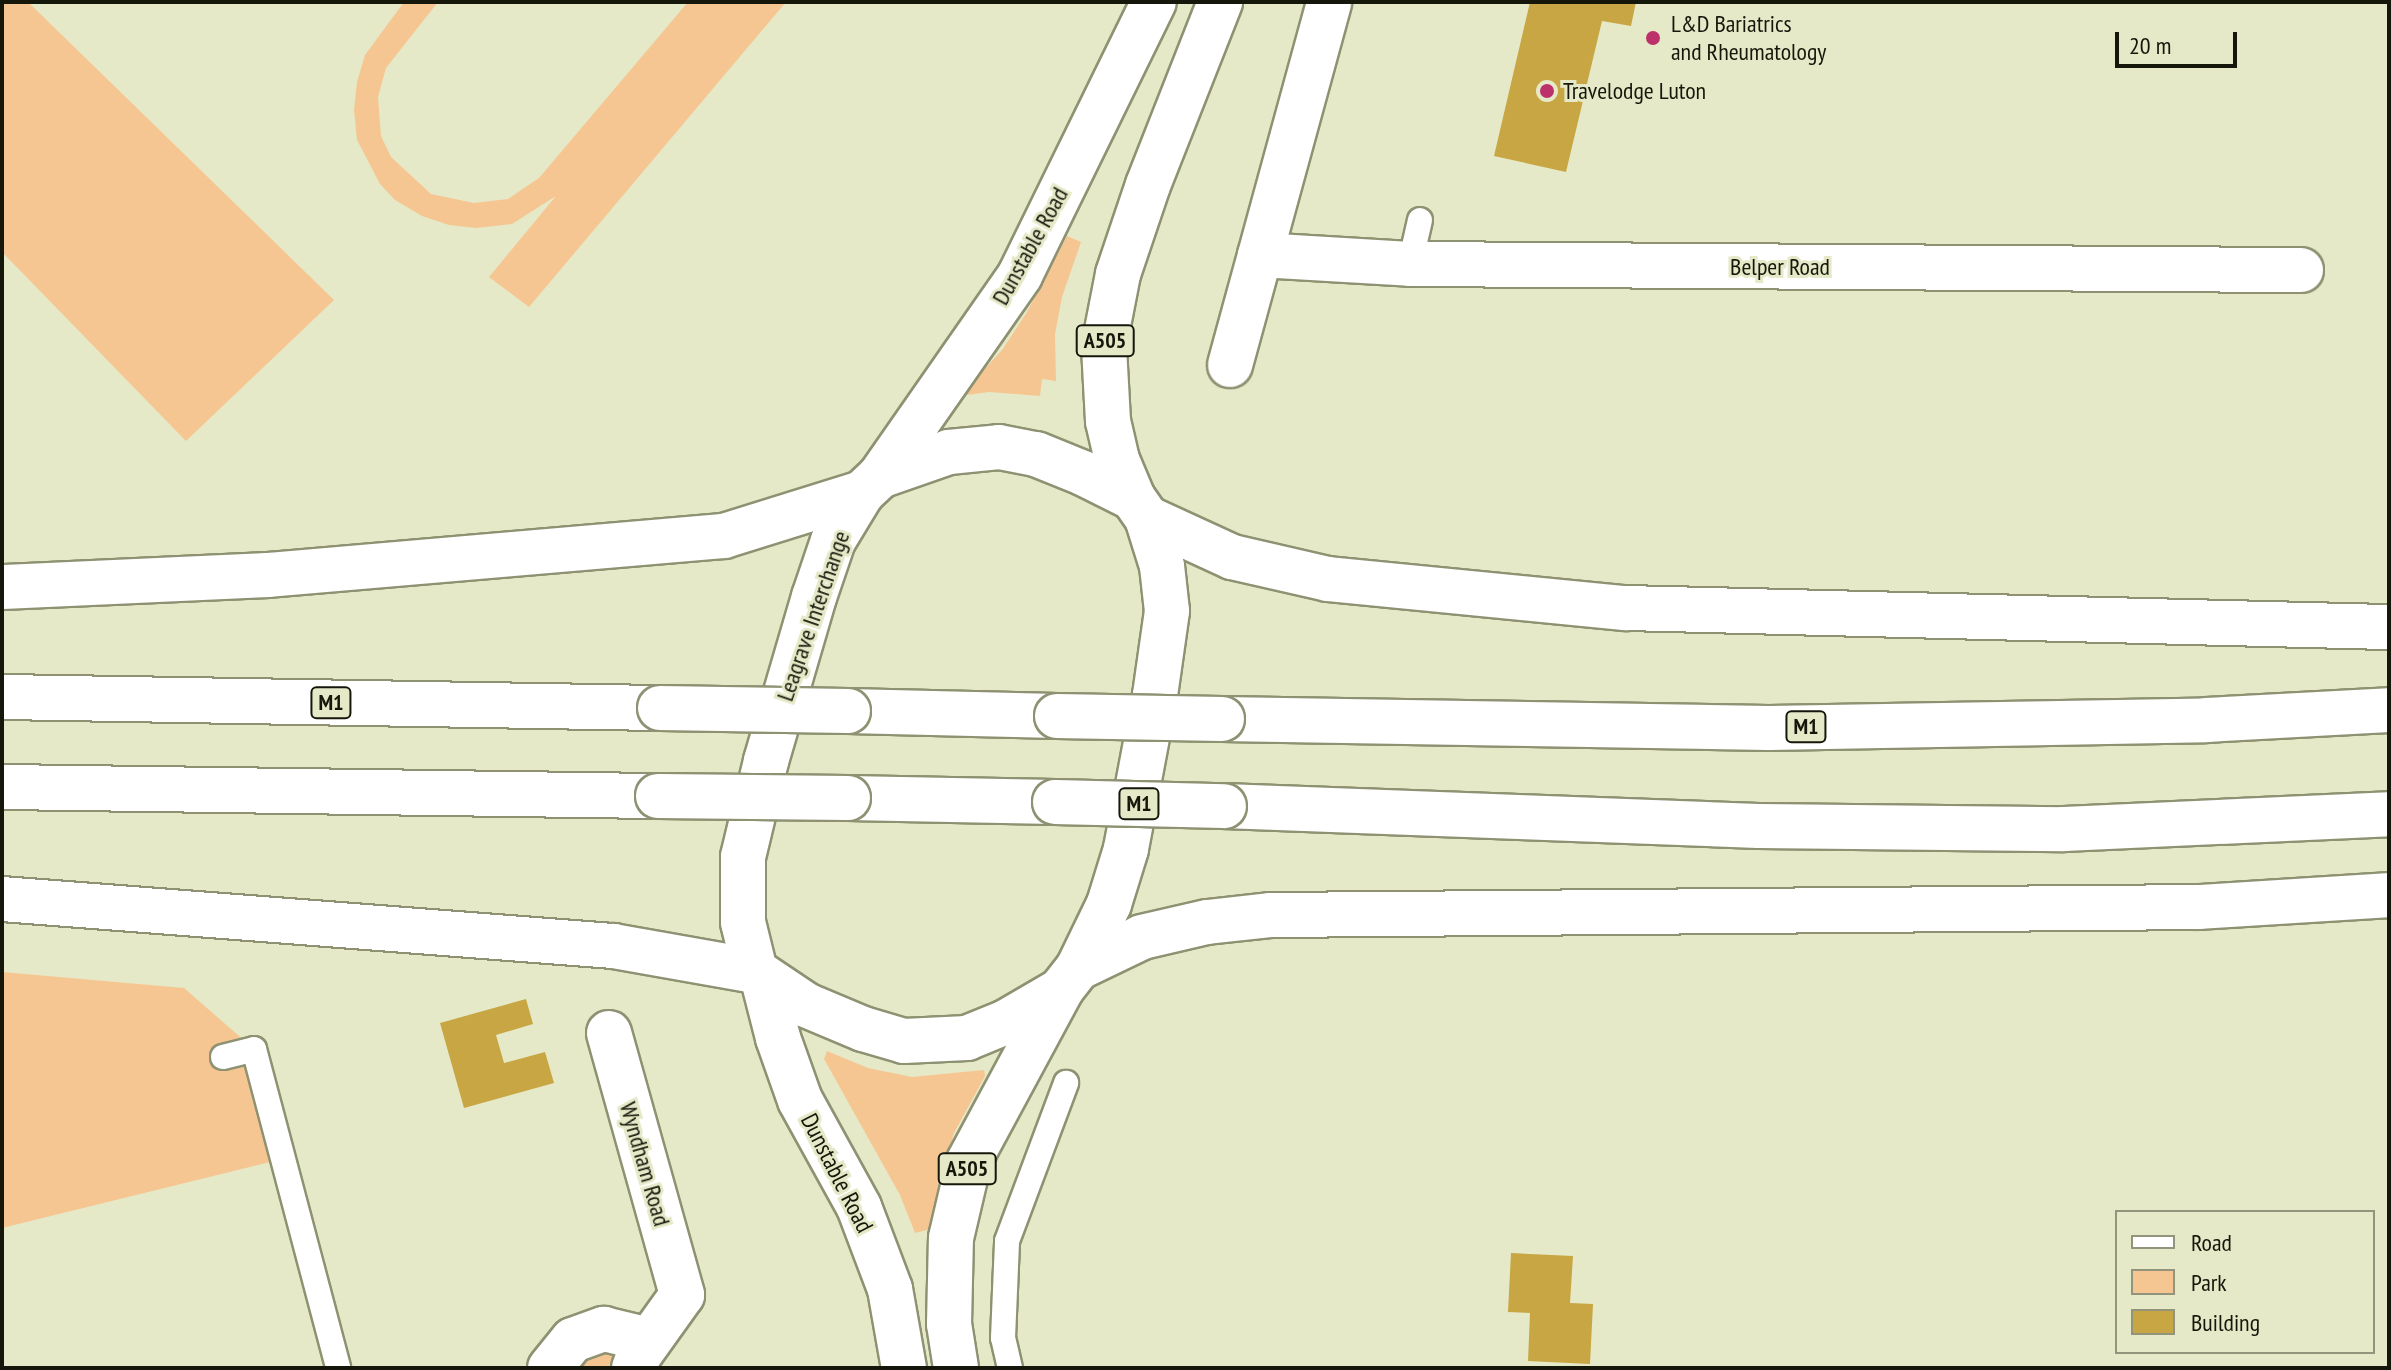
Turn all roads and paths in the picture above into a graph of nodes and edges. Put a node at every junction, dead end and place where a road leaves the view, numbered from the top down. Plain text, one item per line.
1 (1154, 2) edge
2 (1220, 2) edge
3 (1329, 2) edge
4 (1420, 220) dead end
5 (1260, 255) junction
6 (1410, 264) junction
7 (2301, 270) dead end
8 (1230, 365) dead end
9 (871, 484) junction
10 (1140, 508) junction
11 (2, 587) edge
12 (2389, 627) edge
13 (2, 697) edge
14 (2389, 710) edge
15 (2, 787) edge
16 (2389, 814) edge
17 (2389, 895) edge
18 (2, 899) edge
19 (759, 975) junction
20 (1069, 979) junction
21 (609, 1033) dead end
22 (223, 1057) dead end
23 (1066, 1083) dead end
24 (642, 1354) edge
25 (338, 1368) edge
26 (550, 1368) edge
27 (904, 1368) edge
28 (956, 1368) edge
29 (1010, 1368) edge

1 - 9 main road, Dunstable Road
2 - 10 main road, A505
3 - 5 main road
4 - 6 lane
5 - 6 main road, Belper Road
5 - 8 main road
6 - 7 main road, Belper Road
9 - 10 main road
9 - 11 main road
9 - 19 main road, Leagrave Interchange
10 - 12 main road
10 - 20 main road
13 - 14 main road, M1, bridge
15 - 16 main road, M1, bridge
17 - 20 main road
18 - 19 main road
19 - 20 main road
19 - 27 main road, Dunstable Road
20 - 28 main road, A505
21 - 24 main road, Wyndham Road
22 - 25 lane
23 - 29 lane
24 - 26 main road

